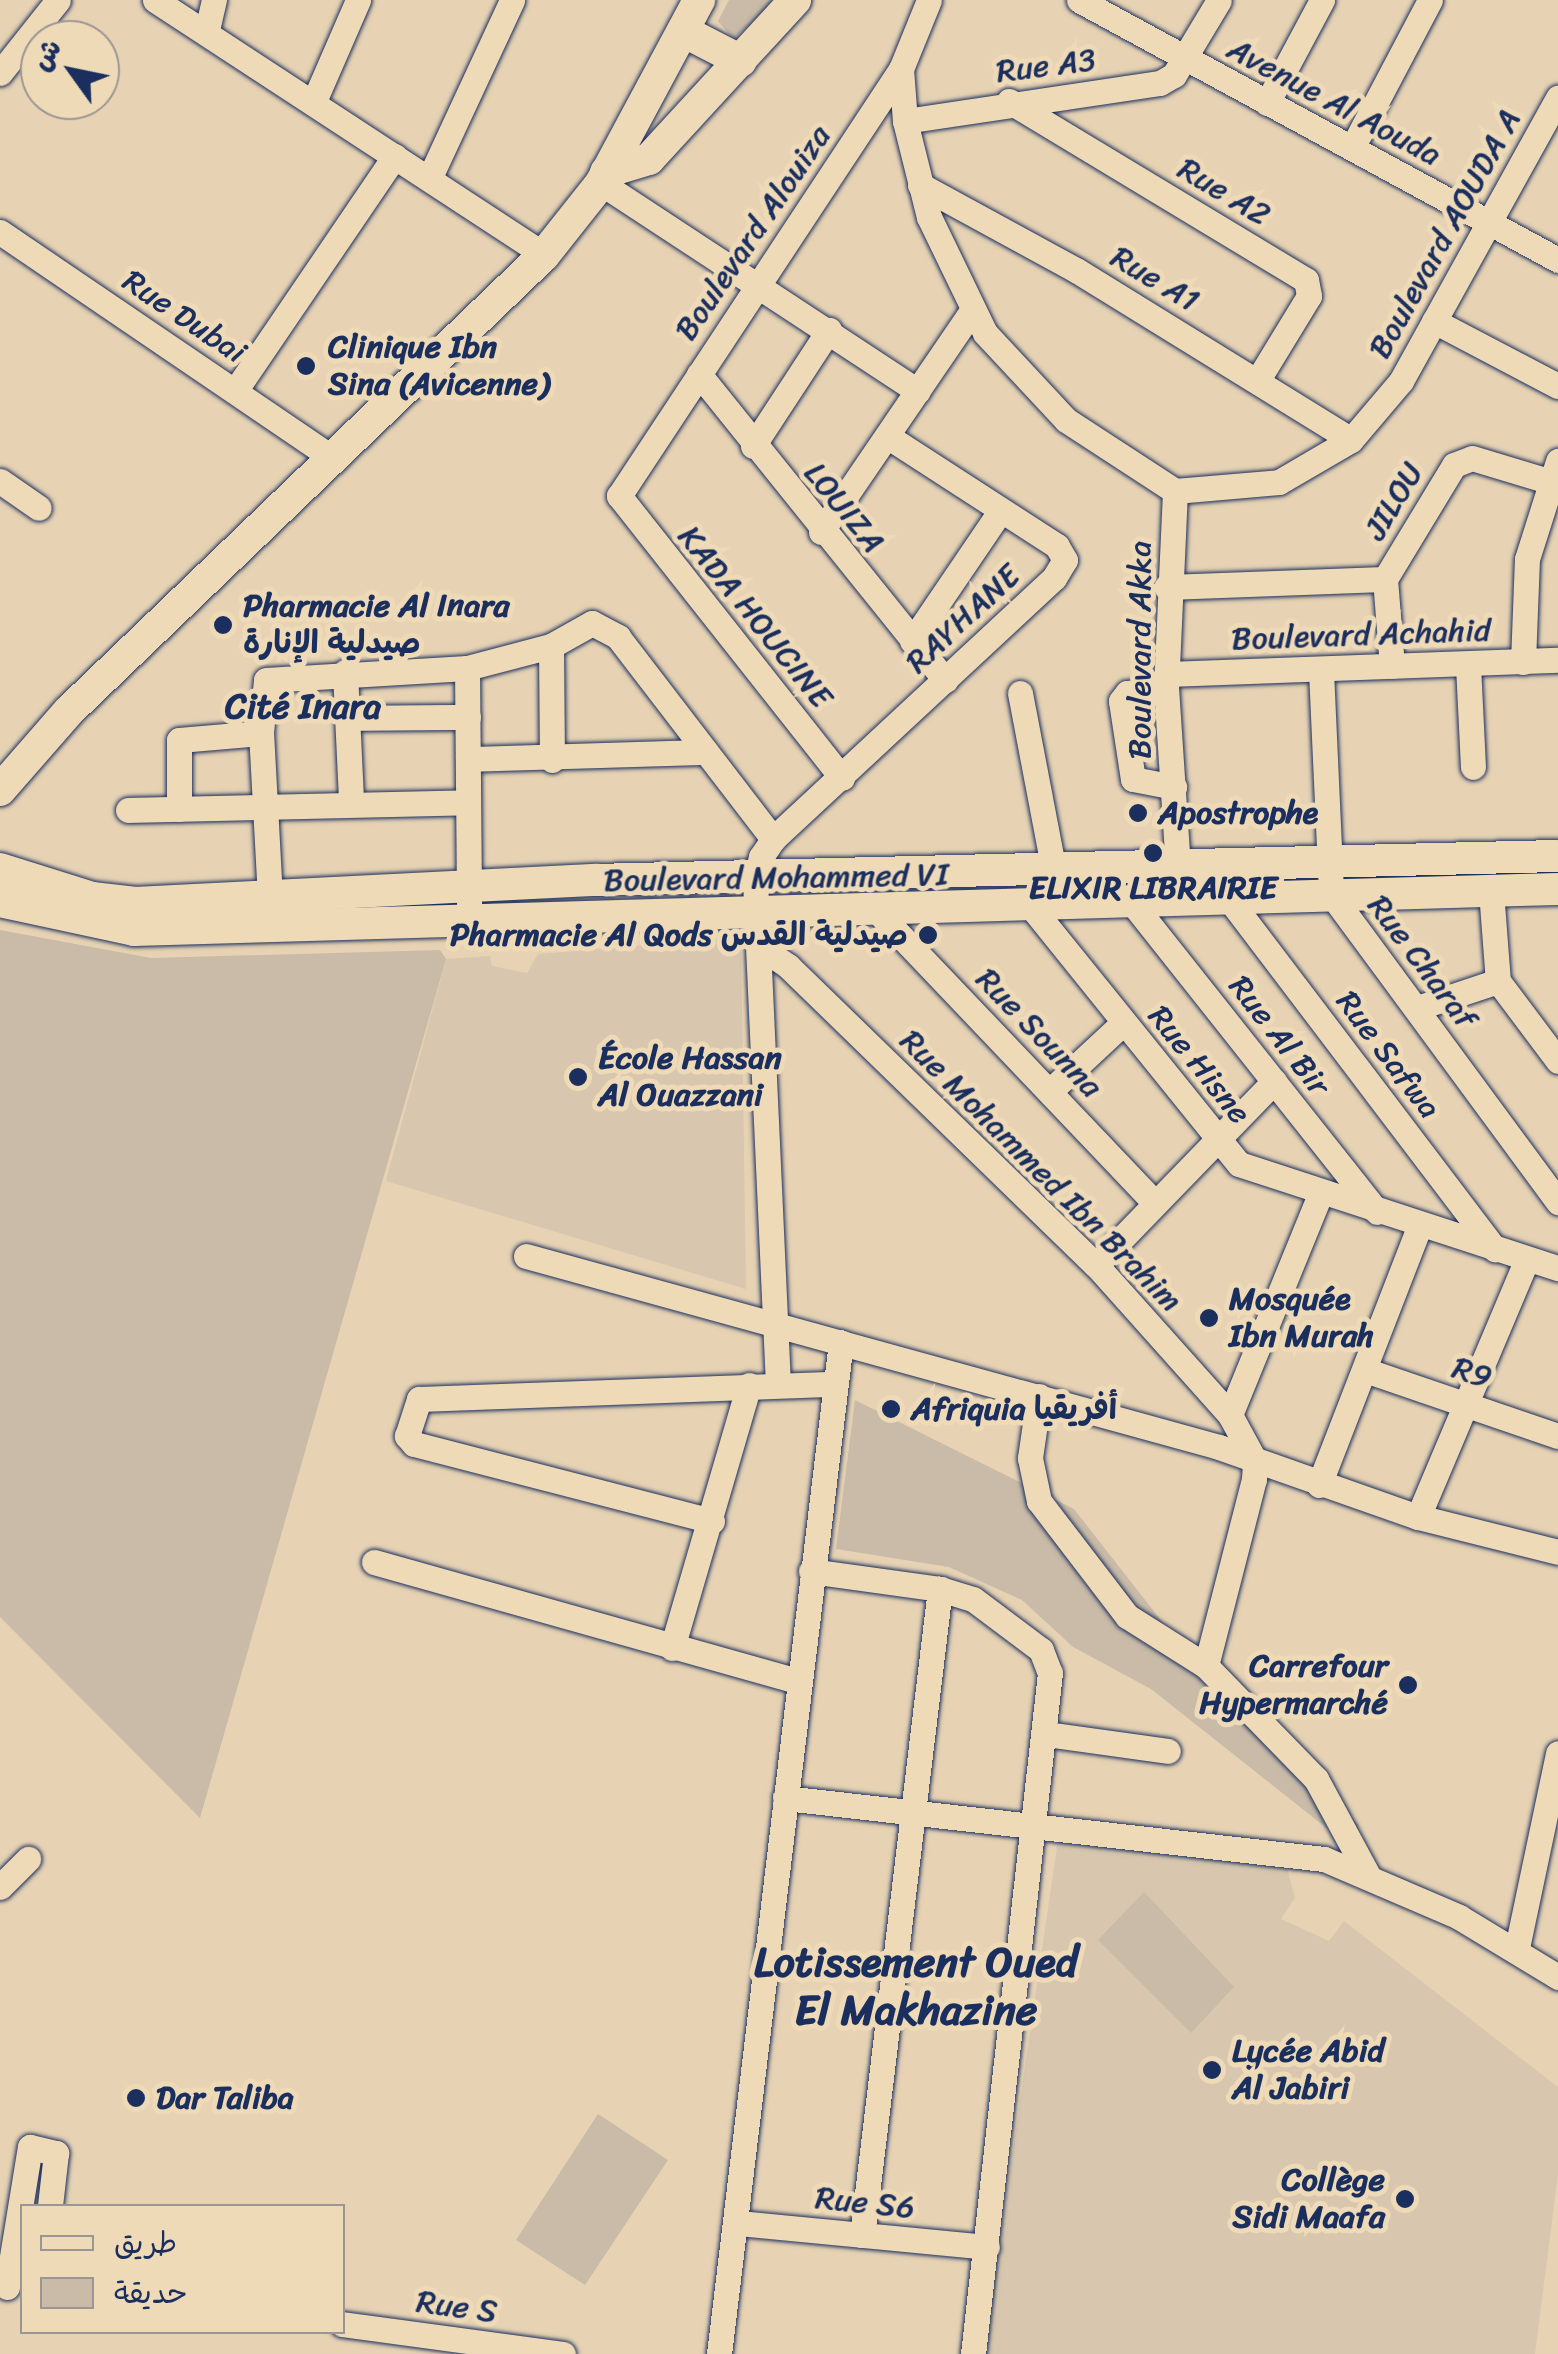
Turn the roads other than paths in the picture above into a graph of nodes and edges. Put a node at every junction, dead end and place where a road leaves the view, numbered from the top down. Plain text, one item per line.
1 (58, 0) edge
2 (156, 0) edge
3 (214, 0) edge
4 (358, 0) edge
5 (512, 0) edge
6 (699, 0) edge
7 (795, 0) edge
8 (929, 0) edge
9 (1079, 0) edge
10 (1219, 0) edge
11 (1322, 0) edge
12 (1430, 0) edge
13 (1114, 9) edge
14 (207, 30) junction
15 (684, 31) junction
16 (1185, 59) junction
17 (741, 62) junction
18 (901, 69) junction
19 (0, 72) edge
20 (315, 99) junction
21 (1009, 101) junction
22 (1267, 102) junction
23 (1556, 106) edge
24 (904, 121) junction
25 (1352, 148) junction
26 (394, 156) junction
27 (430, 177) junction
28 (603, 177) junction
29 (920, 185) junction
30 (1490, 222) junction
31 (0, 232) edge
32 (544, 255) junction
33 (1558, 260) edge
34 (757, 284) junction
35 (972, 311) junction
36 (1434, 320) junction
37 (829, 330) junction
38 (698, 374) junction
39 (1259, 378) junction
40 (1558, 386) edge
41 (918, 391) junction
42 (235, 392) junction
43 (887, 436) junction
44 (1351, 440) junction
45 (753, 446) junction
46 (331, 457) junction
47 (1554, 475) edge
48 (0, 481) edge
49 (1175, 491) junction
50 (619, 496) joint
51 (39, 508) dead end
52 (1001, 510) junction
53 (821, 532) junction
54 (1385, 579) junction
55 (1166, 587) junction
56 (912, 641) junction
57 (552, 646) junction
58 (1558, 660) edge
59 (1523, 662) junction
60 (1468, 665) junction
61 (1392, 666) junction
62 (468, 668) junction
63 (1321, 671) junction
64 (345, 672) junction
65 (945, 680) junction
66 (1167, 681) junction
67 (1020, 692) dead end
68 (69, 711) junction
69 (468, 717) junction
70 (349, 718) junction
71 (261, 733) junction
72 (706, 752) junction
73 (468, 759) junction
74 (0, 760) edge
75 (552, 760) junction
76 (1472, 767) dead end
77 (842, 778) junction
78 (1174, 787) junction
79 (0, 790) edge
80 (351, 801) junction
81 (468, 802) junction
82 (264, 805) junction
83 (179, 808) junction
84 (128, 810) dead end
85 (773, 839) junction
86 (1558, 856) edge
87 (1178, 868) junction
88 (0, 869) edge
89 (1054, 872) junction
90 (1332, 879) junction
91 (1558, 888) edge
92 (1491, 892) junction
93 (756, 896) junction
94 (270, 898) junction
95 (1230, 899) junction
96 (469, 900) junction
97 (1130, 900) junction
98 (0, 901) edge
99 (1029, 904) junction
100 (874, 908) junction
101 (760, 947) junction
102 (1498, 981) junction
103 (1417, 1008) junction
104 (1123, 1023) junction
105 (1558, 1061) edge
106 (1274, 1081) junction
107 (1050, 1091) junction
108 (1217, 1140) junction
109 (1320, 1194) junction
110 (1558, 1202) edge
111 (1156, 1203) junction
112 (1378, 1212) junction
113 (1420, 1226) junction
114 (1495, 1250) junction
115 (526, 1256) dead end
116 (1527, 1259) junction
117 (1096, 1264) junction
118 (1558, 1268) edge
119 (776, 1325) junction
120 (841, 1342) junction
121 (1366, 1370) junction
122 (836, 1384) junction
123 (750, 1385) junction
124 (778, 1385) junction
125 (1039, 1396) junction
126 (1461, 1404) junction
127 (1230, 1415) junction
128 (1558, 1436) edge
129 (1255, 1461) junction
130 (1319, 1484) junction
131 (1418, 1516) junction
132 (712, 1520) junction
133 (1558, 1552) edge
134 (374, 1562) dead end
135 (811, 1571) junction
136 (940, 1589) junction
137 (672, 1648) junction
138 (1206, 1666) junction
139 (796, 1680) junction
140 (1047, 1734) junction
141 (1168, 1751) dead end
142 (1558, 1753) edge
143 (785, 1798) junction
144 (917, 1812) junction
145 (1038, 1823) junction
146 (28, 1858) dead end
147 (1368, 1875) junction
148 (0, 1887) edge
149 (1517, 1948) junction
150 (1555, 1970) edge
151 (22, 2204) edge
152 (50, 2204) edge
153 (20, 2217) edge
154 (738, 2223) junction
155 (862, 2235) junction
156 (987, 2248) junction
157 (10, 2287) edge
158 (345, 2324) edge
159 (402, 2332) junction
160 (384, 2354) edge
161 (564, 2354) edge
162 (719, 2354) edge
163 (974, 2354) edge

1 - 19 street
2 - 14 street
3 - 14 street
4 - 20 street
5 - 27 street
6 - 15 main road
7 - 17 main road
8 - 18 street, Boulevard Alouiza
9 - 13 street, Avenue Al Aouda
10 - 16 street
11 - 22 street
12 - 25 street
13 - 16 street, Avenue Al Aouda
14 - 20 street
15 - 17 main road
15 - 28 main road
16 - 21 street, Rue A3
16 - 22 street, Avenue Al Aouda
17 - 28 main road
18 - 24 street
18 - 34 street, Boulevard Alouiza
20 - 26 street
21 - 24 street, Rue A3
21 - 39 street, Rue A2
22 - 25 street, Avenue Al Aouda
23 - 30 street, Boulevard AOUDA A
24 - 29 street
25 - 30 street, Avenue Al Aouda
26 - 27 street
26 - 42 street
27 - 32 street
28 - 32 main road
28 - 34 street
29 - 35 street
29 - 39 street, Rue A1
30 - 33 street, Avenue Al Aouda
30 - 36 street, Boulevard AOUDA A
31 - 42 street, Rue Dubai
32 - 46 main road
34 - 37 street
34 - 38 street, Boulevard Alouiza
35 - 41 street
35 - 49 street
36 - 40 street
36 - 44 street, Boulevard AOUDA A
37 - 41 street
37 - 45 street
38 - 45 street, LOUIZA
38 - 50 street, Boulevard Alouiza
39 - 44 street, Rue A1
41 - 43 street
42 - 46 street, Rue Dubai
43 - 52 street, RAYHANE
43 - 53 street
44 - 49 street, Boulevard AOUDA A
45 - 53 street, LOUIZA
46 - 68 main road
47 - 54 street, JILOU
47 - 59 street
48 - 51 street
49 - 55 street, Boulevard Akka
50 - 77 street, KADA HOUCINE
52 - 56 street
52 - 65 street, RAYHANE
53 - 56 street, LOUIZA
54 - 55 street, JILOU
54 - 61 street
55 - 66 street, Boulevard Akka
56 - 65 street, LOUIZA
57 - 62 street
57 - 72 street
57 - 75 street
58 - 59 street, Boulevard Achahid
59 - 60 street, Boulevard Achahid
60 - 61 street, Boulevard Achahid
60 - 76 street
61 - 63 street, Boulevard Achahid
62 - 64 street
62 - 69 street
63 - 66 street, Boulevard Achahid
63 - 90 street
64 - 70 street
64 - 71 street
65 - 77 street, RAYHANE
66 - 78 street, Boulevard Akka
66 - 78 street, Boulevard Achahid
67 - 89 street
68 - 74 main road
68 - 79 main road
69 - 70 street
69 - 73 street
70 - 80 street
71 - 82 street
71 - 83 street
72 - 75 street
72 - 85 street
73 - 75 street
73 - 81 street
77 - 85 street, RAYHANE
78 - 87 street, Boulevard Akka
80 - 81 street
80 - 82 street
81 - 96 street
82 - 83 street
82 - 94 street
83 - 84 street
85 - 93 street, RAYHANE
86 - 90 main road, Boulevard Mohammed VI
87 - 89 main road, Boulevard Mohammed VI
87 - 90 main road, Boulevard Mohammed VI
88 - 94 main road, Boulevard Mohammed VI
89 - 93 main road, Boulevard Mohammed VI
90 - 92 main road, Boulevard Mohammed VI
90 - 95 main road, Boulevard Mohammed VI
90 - 103 street, Rue Charaf
91 - 92 main road, Boulevard Mohammed VI
92 - 102 street
93 - 96 main road, Boulevard Mohammed VI
93 - 100 main road, Boulevard Mohammed VI
93 - 101 street
94 - 96 main road, Boulevard Mohammed VI
95 - 97 main road, Boulevard Mohammed VI
95 - 114 street, Rue Safwa
96 - 98 main road, Boulevard Mohammed VI
97 - 99 main road, Boulevard Mohammed VI
97 - 106 street, Rue Al Bir
99 - 100 main road, Boulevard Mohammed VI
99 - 104 street, Rue Hisne
100 - 107 street, Rue Sounna
101 - 117 street, Rue Mohammed Ibn Brahim
101 - 119 street
102 - 103 street
102 - 105 street
103 - 110 street, Rue Charaf
104 - 107 street
104 - 108 street, Rue Hisne
106 - 108 street
106 - 112 street, Rue Al Bir
107 - 111 street, Rue Sounna
108 - 109 street, Rue Hisne
108 - 111 street
109 - 112 street, Rue Hisne
109 - 127 street
111 - 117 street
112 - 113 street, Rue Hisne
113 - 114 street
113 - 121 street
114 - 116 street
115 - 119 street
116 - 118 street
116 - 126 street
117 - 127 street, Rue Mohammed Ibn Brahim
119 - 120 street
119 - 124 street
120 - 122 street
120 - 125 street
121 - 126 street, R9
121 - 130 street
122 - 124 street
122 - 135 street
123 - 124 street
123 - 132 street
123 - 132 street
125 - 129 street
125 - 138 street
126 - 128 street, R9
126 - 131 street
127 - 129 street, Rue Mohammed Ibn Brahim
129 - 130 street
129 - 138 street
130 - 131 street
131 - 133 street
132 - 137 street
134 - 137 street
135 - 136 street
135 - 139 street
136 - 140 street
136 - 144 street
137 - 139 street
138 - 147 street
139 - 143 street
140 - 141 street
140 - 145 street
142 - 149 street
143 - 144 street
143 - 154 street
144 - 145 street
144 - 155 street
145 - 147 street
145 - 156 street
146 - 148 street
147 - 149 street
149 - 150 street
151 - 152 street
153 - 157 street
154 - 155 street, Rue S6
154 - 162 street
155 - 156 street, Rue S6
156 - 163 street
158 - 159 street, Rue S
159 - 160 street
159 - 161 street, Rue S

